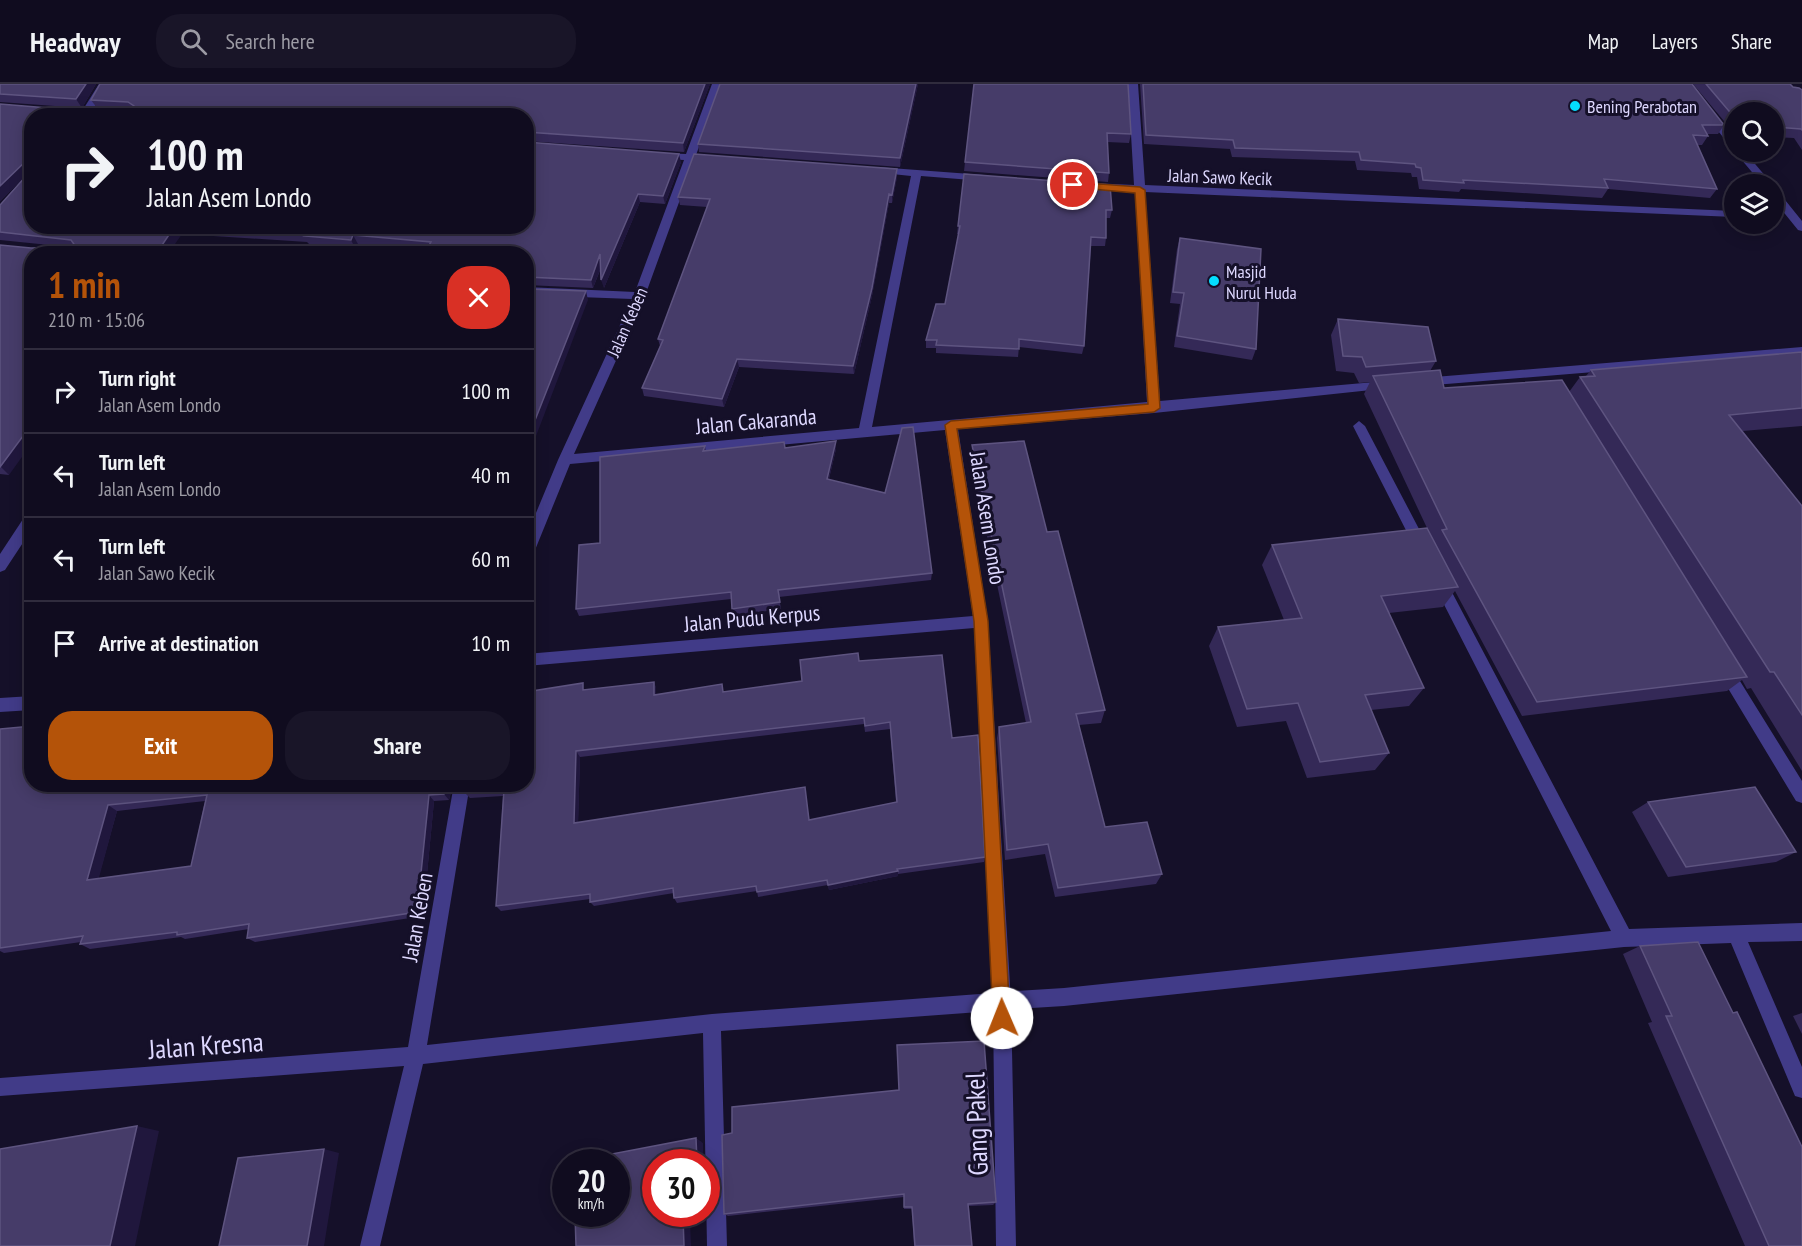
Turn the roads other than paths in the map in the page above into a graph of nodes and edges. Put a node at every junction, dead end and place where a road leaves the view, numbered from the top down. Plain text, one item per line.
1 (104, 84) edge
2 (717, 84) edge
3 (1133, 84) edge
4 (1686, 84) edge
5 (86, 108) edge
6 (1724, 132) edge
7 (654, 155) edge
8 (689, 158) junction
9 (725, 160) edge
10 (1748, 162) edge
11 (869, 169) edge
12 (917, 172) junction
13 (1759, 174) edge
14 (999, 179) edge
15 (1081, 186) edge
16 (1140, 190) junction
17 (1784, 206) edge
18 (1724, 213) edge
19 (1784, 216) edge
20 (1792, 216) junction
21 (1802, 228) edge
22 (534, 291) edge
23 (639, 296) junction
24 (1802, 351) edge
25 (1154, 408) junction
26 (951, 425) junction
27 (1359, 426) dead end
28 (865, 432) junction
29 (565, 460) junction
30 (24, 529) edge
31 (534, 536) edge
32 (0, 566) edge
33 (981, 621) junction
34 (1716, 656) edge
35 (534, 659) edge
36 (24, 704) edge
37 (0, 705) edge
38 (461, 792) edge
39 (1802, 796) edge
40 (1802, 932) edge
41 (1735, 933) junction
42 (1624, 938) junction
43 (1002, 1001) junction
44 (712, 1023) junction
45 (416, 1056) junction
46 (0, 1087) edge
47 (1802, 1089) edge
48 (370, 1246) edge
49 (717, 1246) edge
50 (1006, 1246) edge

1 - 5 street
2 - 8 street, Jalan Keben
3 - 16 street
4 - 6 street
7 - 8 street
8 - 9 street
8 - 23 street, Jalan Keben
10 - 13 street
11 - 12 street
12 - 14 street
12 - 28 street
15 - 16 street, Jalan Sawo Kecik
16 - 18 street, Jalan Sawo Kecik
16 - 25 street
17 - 20 street
19 - 20 street
20 - 21 street
22 - 23 street
23 - 29 street, Jalan Keben
24 - 25 street, Jalan Asem Londo
25 - 26 street, Jalan Asem Londo
26 - 28 street, Jalan Cakaranda
26 - 33 street, Jalan Asem Londo
27 - 42 street
28 - 29 street, Jalan Cakaranda
29 - 31 street, Jalan Keben
30 - 32 street
33 - 35 street, Jalan Pudu Kerpus
33 - 43 street, Jalan Asem Londo
34 - 39 street
36 - 37 street
38 - 45 street, Jalan Keben
40 - 41 street, Jalan Kresna
41 - 42 street, Jalan Kresna
41 - 47 street
42 - 43 street, Jalan Kresna
43 - 44 street, Jalan Kresna
43 - 50 street, Gang Pakel
44 - 45 street, Jalan Kresna
44 - 49 street
45 - 46 street, Jalan Kresna
45 - 48 street, Jalan Keben

